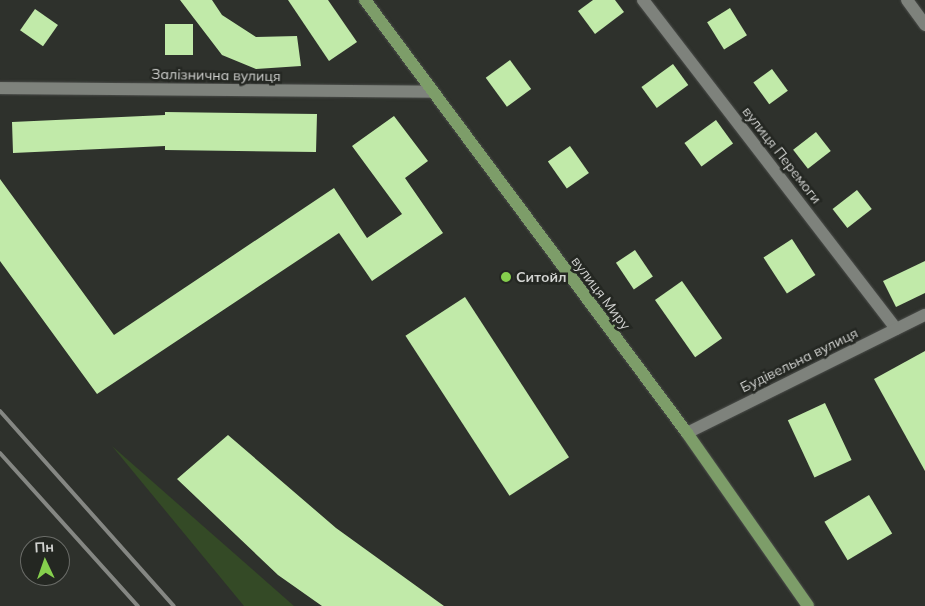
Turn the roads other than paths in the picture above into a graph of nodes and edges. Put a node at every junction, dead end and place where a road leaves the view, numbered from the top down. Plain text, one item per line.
1 (365, 0) edge
2 (643, 0) edge
3 (907, 0) edge
4 (925, 25) edge
5 (0, 88) edge
6 (432, 92) junction
7 (925, 315) edge
8 (896, 329) junction
9 (687, 433) junction
10 (808, 606) edge

1 - 6 main road, вулиця Миру
2 - 8 street, вулиця Перемоги
3 - 4 street
5 - 6 street, Залізнична вулиця
6 - 9 main road, вулиця Миру
7 - 8 street, Будівельна вулиця
8 - 9 street, Будівельна вулиця
9 - 10 main road, вулиця Миру

